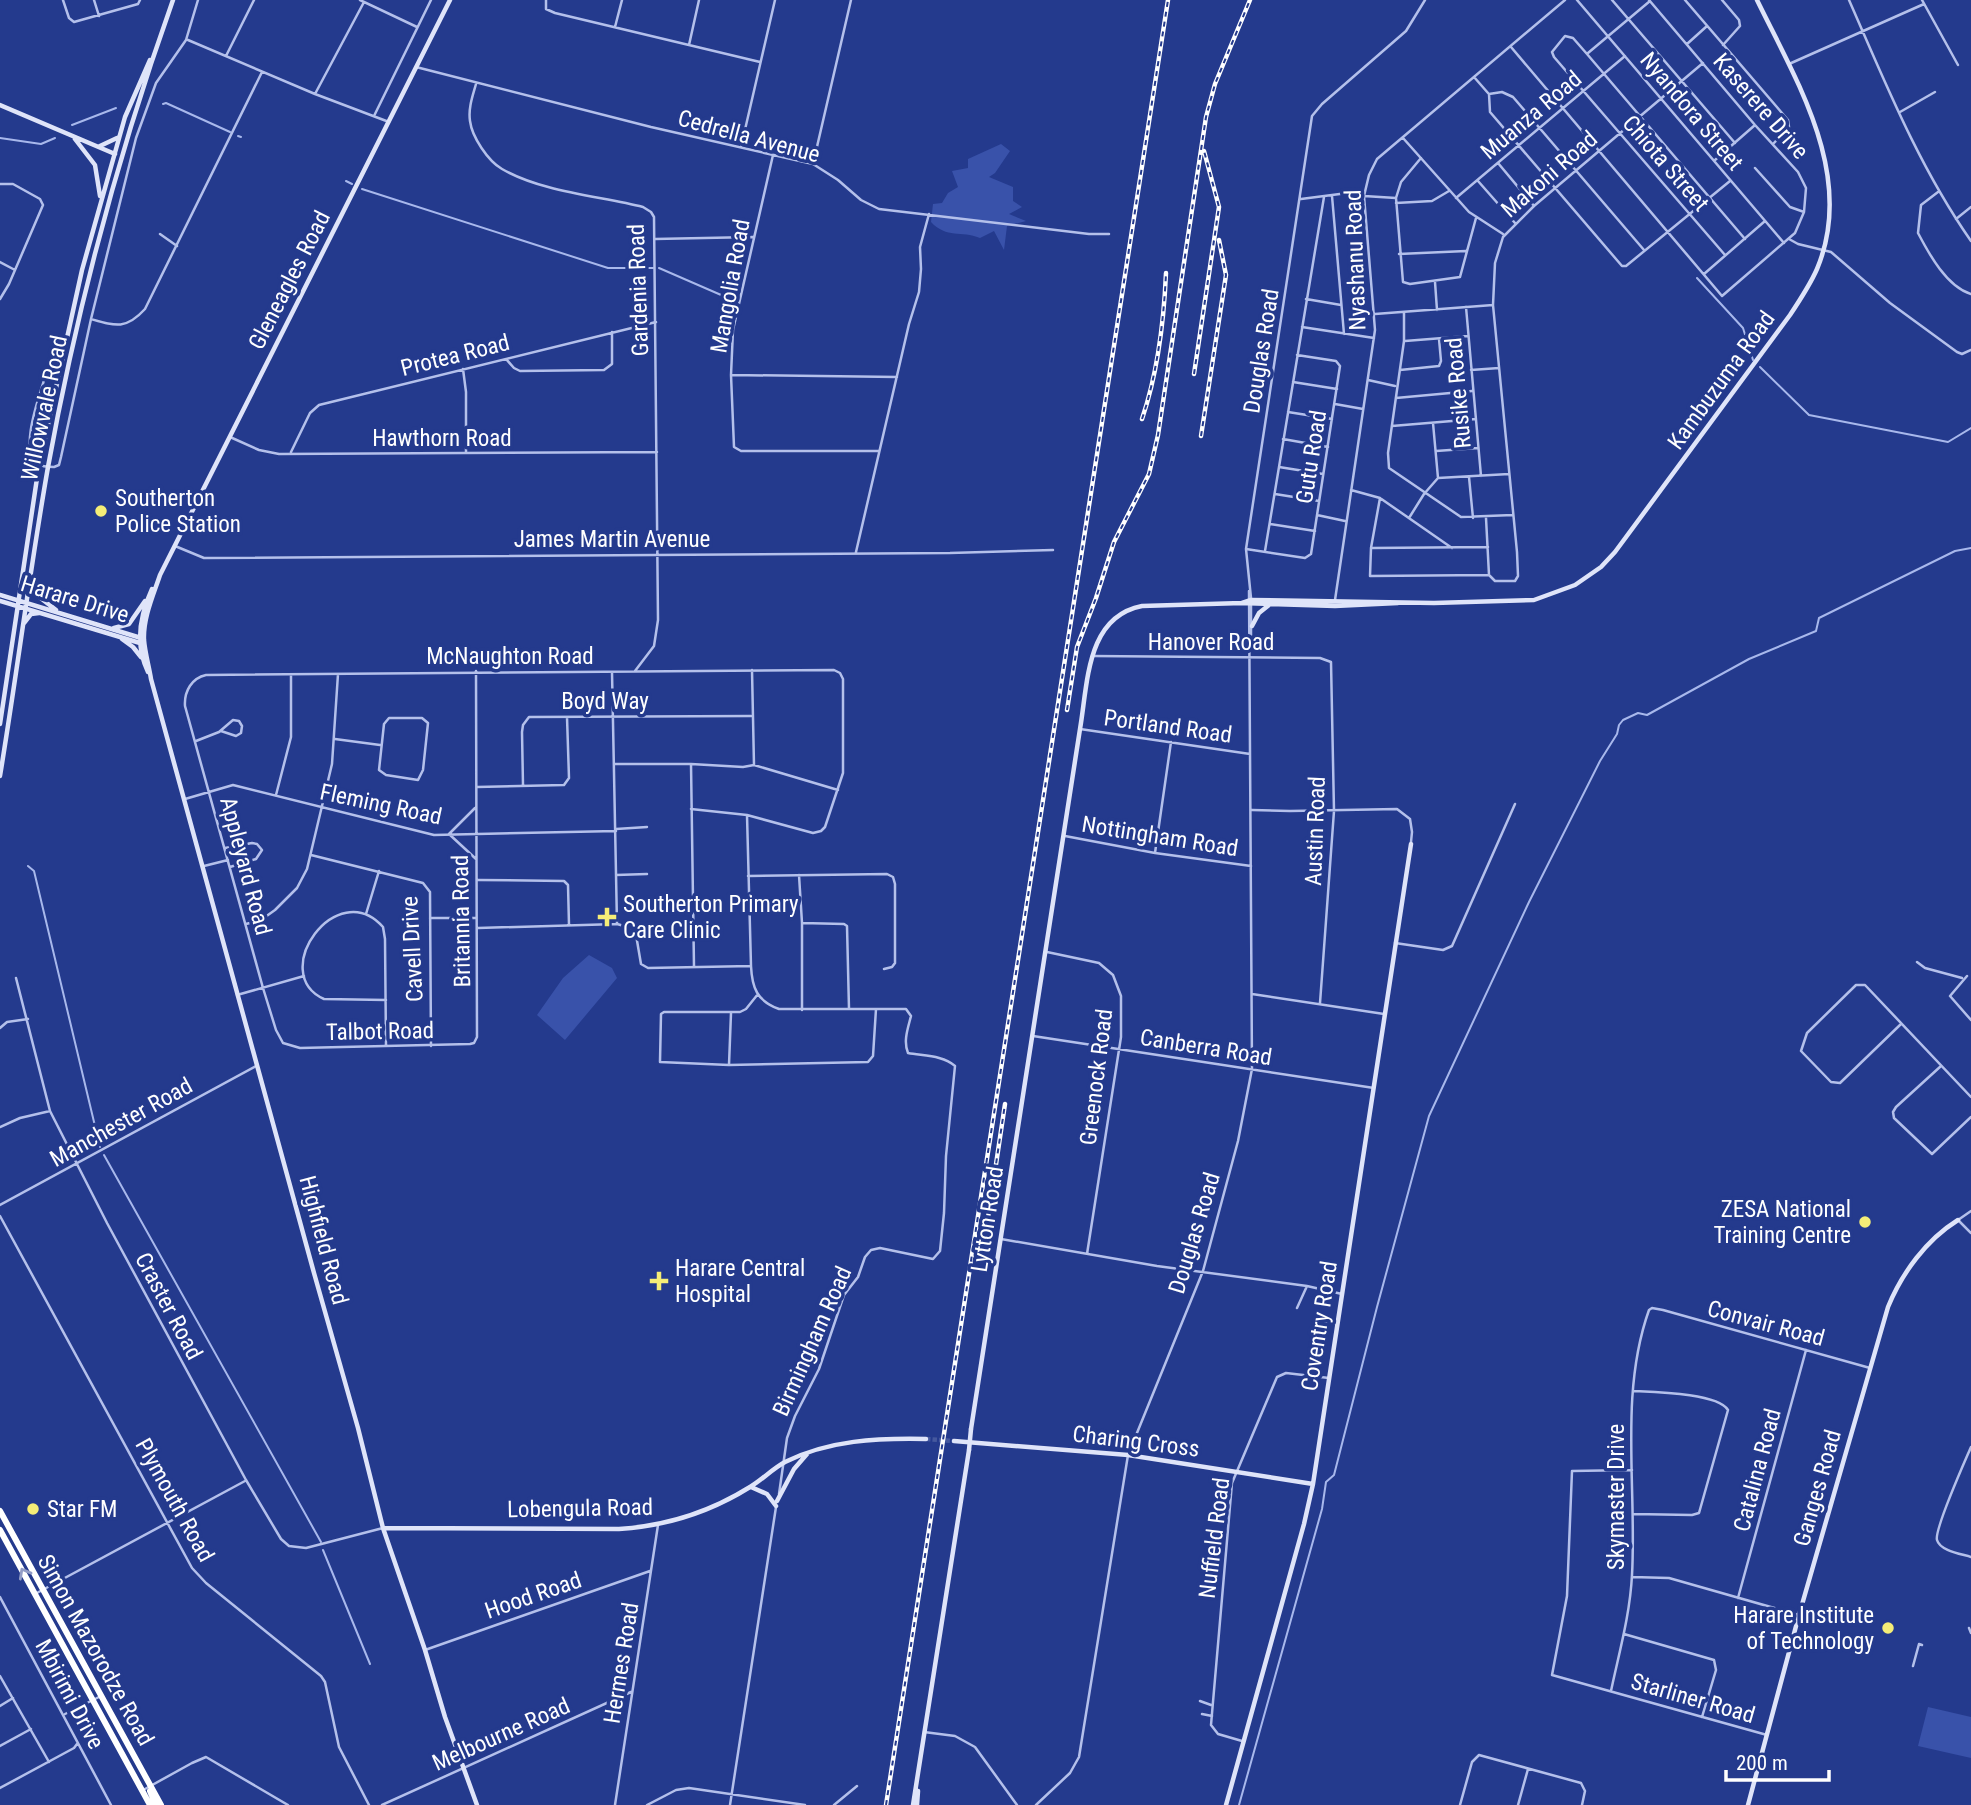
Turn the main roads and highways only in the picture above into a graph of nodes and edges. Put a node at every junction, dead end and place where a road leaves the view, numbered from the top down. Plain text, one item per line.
1 (0, 1511) edge
2 (0, 1530) edge
3 (43, 1590) junction
4 (53, 1625) junction
5 (151, 1786) junction
6 (150, 1805) edge
7 (156, 1805) edge
8 (161, 1805) edge

1 - 3 highway, Simon Mazorodze Road
4 -> 2 highway, Simon Mazorodze Road
3 - 4 highway
3 - 5 highway, Simon Mazorodze Road
4 - 6 highway, Simon Mazorodze Road
5 - 7 highway
5 - 8 highway, Simon Mazorodze Road

